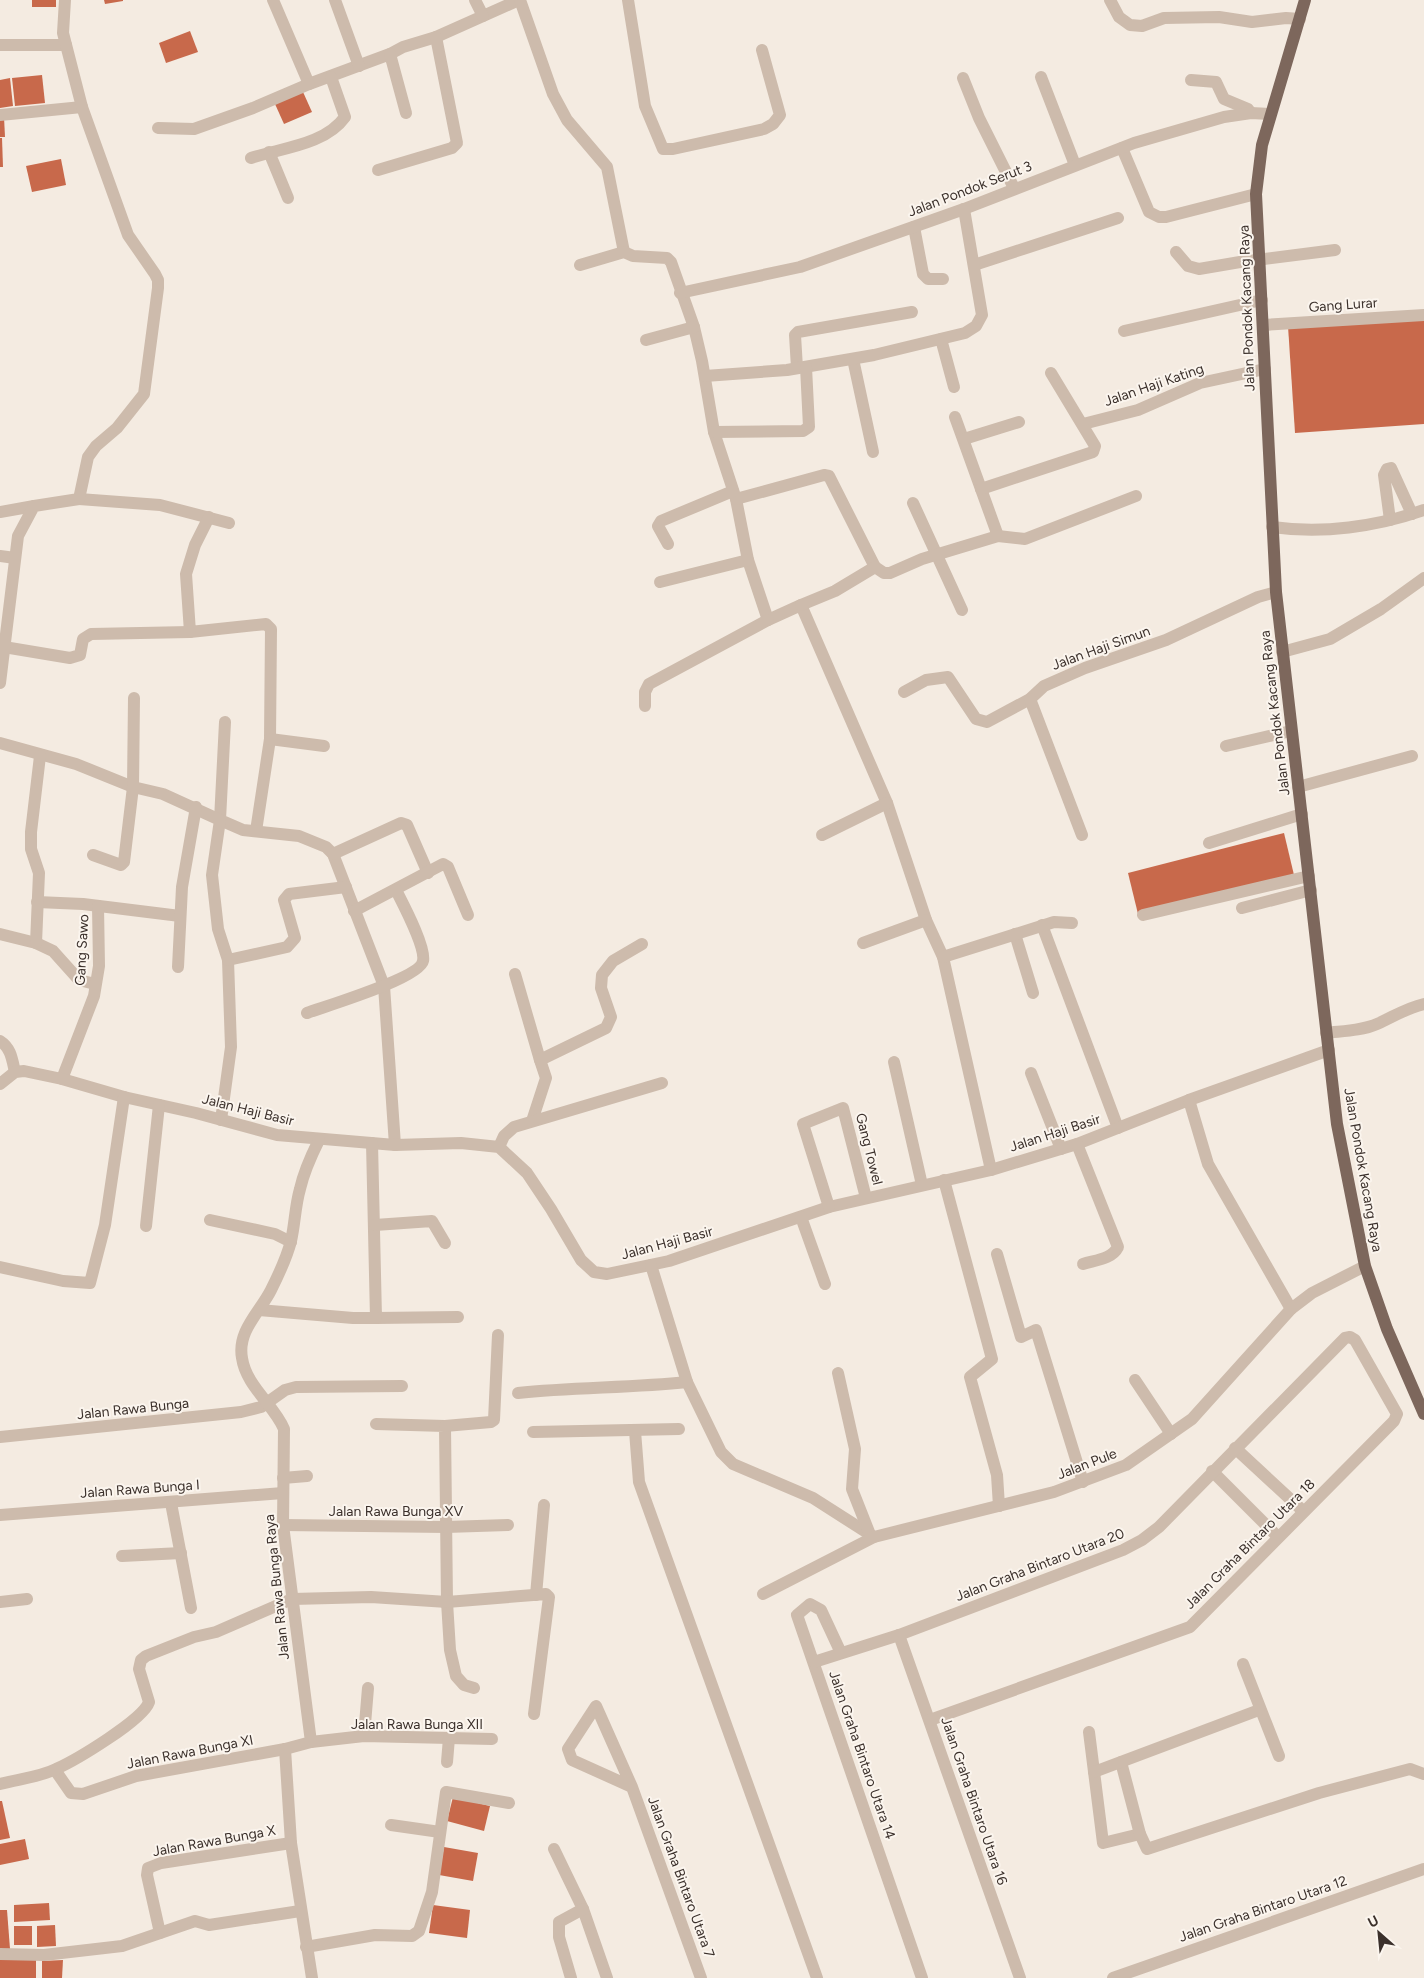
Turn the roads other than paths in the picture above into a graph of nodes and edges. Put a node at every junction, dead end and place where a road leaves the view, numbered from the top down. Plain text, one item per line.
1 (64, 0) edge
2 (274, 0) edge
3 (335, 0) edge
4 (475, 0) edge
5 (519, 0) edge
6 (628, 0) edge
7 (1110, 0) edge
8 (1305, 0) edge
9 (483, 16) junction
10 (1300, 19) junction
11 (436, 37) junction
12 (0, 45) edge
13 (66, 45) junction
14 (762, 50) dead end
15 (390, 54) junction
16 (359, 66) junction
17 (331, 77) junction
18 (1041, 77) dead end
19 (963, 78) dead end
20 (1191, 80) dead end
21 (309, 84) junction
22 (82, 107) junction
23 (406, 113) dead end
24 (1251, 113) junction
25 (0, 114) edge
26 (1270, 114) junction
27 (158, 128) dead end
28 (1122, 148) junction
29 (269, 152) junction
30 (251, 158) dead end
31 (1075, 165) junction
32 (378, 170) dead end
33 (1014, 188) junction
34 (1256, 194) junction
35 (288, 198) dead end
36 (964, 209) junction
37 (1118, 218) dead end
38 (914, 227) junction
39 (1335, 250) dead end
40 (624, 252) junction
41 (1176, 252) dead end
42 (1260, 259) junction
43 (580, 265) dead end
44 (974, 265) junction
45 (943, 279) dead end
46 (680, 293) junction
47 (1262, 300) junction
48 (912, 312) dead end
49 (1424, 315) edge
50 (1263, 325) junction
51 (694, 327) junction
52 (1124, 331) dead end
53 (941, 339) junction
54 (646, 340) dead end
55 (853, 359) junction
56 (801, 368) junction
57 (1265, 369) junction
58 (1052, 373) dead end
59 (705, 376) junction
60 (954, 387) dead end
61 (956, 417) dead end
62 (1019, 422) dead end
63 (1083, 424) junction
64 (714, 432) junction
65 (964, 439) junction
66 (873, 452) dead end
67 (981, 489) junction
68 (734, 495) junction
69 (1136, 496) dead end
70 (79, 499) junction
71 (913, 503) dead end
72 (34, 506) junction
73 (0, 512) edge
74 (1418, 512) edge
75 (209, 518) junction
76 (1390, 520) junction
77 (230, 523) dead end
78 (1272, 527) junction
79 (998, 536) junction
80 (668, 544) dead end
81 (938, 554) junction
82 (0, 556) edge
83 (15, 558) junction
84 (748, 560) junction
85 (875, 567) junction
86 (1424, 578) edge
87 (660, 582) dead end
88 (1276, 592) junction
89 (4, 605) edge
90 (800, 605) junction
91 (962, 610) dead end
92 (768, 620) junction
93 (190, 632) junction
94 (4, 648) junction
95 (1282, 652) junction
96 (0, 683) edge
97 (904, 692) dead end
98 (134, 698) dead end
99 (1030, 699) junction
100 (645, 706) dead end
101 (226, 722) dead end
102 (1291, 732) junction
103 (270, 739) junction
104 (0, 743) edge
105 (324, 746) dead end
106 (1226, 746) dead end
107 (40, 756) junction
108 (1412, 756) dead end
109 (133, 787) junction
110 (1298, 787) junction
111 (887, 804) junction
112 (196, 807) junction
113 (1302, 814) junction
114 (220, 820) junction
115 (256, 831) junction
116 (822, 835) dead end
117 (1082, 835) dead end
118 (1209, 843) dead end
119 (333, 854) junction
120 (93, 855) dead end
121 (428, 873) junction
122 (1309, 876) junction
123 (346, 887) junction
124 (396, 890) junction
125 (1311, 890) junction
126 (37, 902) junction
127 (98, 906) junction
128 (1242, 908) dead end
129 (354, 911) junction
130 (1143, 914) dead end
131 (468, 915) dead end
132 (180, 916) junction
133 (926, 920) junction
134 (1072, 923) dead end
135 (1042, 925) junction
136 (0, 934) edge
137 (1015, 934) junction
138 (36, 943) junction
139 (863, 943) dead end
140 (642, 944) dead end
141 (943, 957) junction
142 (228, 960) junction
143 (178, 967) dead end
144 (515, 974) dead end
145 (95, 984) junction
146 (384, 986) junction
147 (1033, 993) dead end
148 (1424, 1004) edge
149 (307, 1013) dead end
150 (1326, 1033) junction
151 (0, 1041) edge
152 (1328, 1050) junction
153 (540, 1060) junction
154 (894, 1062) dead end
155 (14, 1072) junction
156 (1032, 1073) dead end
157 (62, 1078) junction
158 (662, 1083) dead end
159 (0, 1084) edge
160 (124, 1097) junction
161 (1189, 1100) junction
162 (159, 1105) junction
163 (221, 1120) junction
164 (532, 1121) junction
165 (1118, 1128) junction
166 (319, 1140) junction
167 (372, 1143) junction
168 (1077, 1144) junction
169 (395, 1145) junction
170 (499, 1147) junction
171 (1061, 1149) junction
172 (991, 1170) junction
173 (944, 1180) junction
174 (922, 1185) junction
175 (866, 1198) junction
176 (829, 1207) junction
177 (801, 1217) junction
178 (210, 1220) dead end
179 (375, 1225) junction
180 (146, 1226) dead end
181 (290, 1242) junction
182 (445, 1243) dead end
183 (997, 1254) dead end
184 (1084, 1264) dead end
185 (651, 1265) junction
186 (1365, 1266) junction
187 (0, 1267) edge
188 (824, 1284) dead end
189 (1291, 1309) junction
190 (259, 1310) junction
191 (458, 1317) dead end
192 (376, 1318) junction
193 (498, 1335) dead end
194 (1350, 1337) joint
195 (838, 1373) dead end
196 (1135, 1380) dead end
197 (687, 1382) junction
198 (402, 1386) dead end
199 (518, 1393) dead end
200 (267, 1403) junction
201 (1424, 1414) edge
202 (376, 1424) dead end
203 (445, 1426) junction
204 (679, 1429) dead end
205 (635, 1430) junction
206 (533, 1432) dead end
207 (1171, 1434) junction
208 (0, 1438) edge
209 (1235, 1448) junction
210 (1212, 1471) junction
211 (308, 1476) dead end
212 (283, 1478) junction
213 (1083, 1482) junction
214 (283, 1493) junction
215 (171, 1503) junction
216 (544, 1505) dead end
217 (999, 1506) junction
218 (1303, 1512) junction
219 (0, 1515) edge
220 (283, 1525) junction
221 (508, 1525) dead end
222 (446, 1527) junction
223 (872, 1534) junction
224 (1278, 1537) junction
225 (181, 1553) junction
226 (122, 1556) dead end
227 (763, 1594) dead end
228 (536, 1595) junction
229 (27, 1599) dead end
230 (292, 1599) junction
231 (0, 1602) edge
232 (447, 1602) junction
233 (191, 1608) dead end
234 (899, 1635) junction
235 (841, 1653) junction
236 (814, 1662) junction
237 (1243, 1664) dead end
238 (368, 1688) dead end
239 (474, 1688) dead end
240 (1260, 1710) junction
241 (534, 1714) dead end
242 (930, 1720) junction
243 (1089, 1732) dead end
244 (364, 1736) junction
245 (449, 1738) junction
246 (492, 1739) dead end
247 (311, 1742) junction
248 (284, 1750) junction
249 (1279, 1756) dead end
250 (447, 1762) dead end
251 (1121, 1762) junction
252 (55, 1770) junction
253 (1094, 1772) junction
254 (1424, 1774) edge
255 (0, 1784) edge
256 (632, 1787) junction
257 (509, 1802) dead end
258 (391, 1825) dead end
259 (440, 1832) junction
260 (1140, 1834) junction
261 (291, 1843) junction
262 (554, 1849) dead end
263 (1424, 1869) edge
264 (583, 1909) junction
265 (300, 1911) junction
266 (160, 1933) junction
267 (306, 1947) junction
268 (0, 1954) edge
269 (312, 1978) edge
270 (571, 1978) edge
271 (607, 1978) edge
272 (701, 1978) edge
273 (817, 1978) edge
274 (922, 1978) edge
275 (1020, 1978) edge
276 (1113, 1978) edge

1 - 13 street
2 - 21 street
3 - 16 street
4 - 9 street
5 - 9 street
5 - 40 street
6 - 14 street
7 - 10 street
8 - 10 main road, Jalan Pondok Kacang Raya
9 - 11 street
10 - 26 main road, Jalan Pondok Kacang Raya
11 - 15 street
11 - 32 street
12 - 13 street
13 - 22 street
15 - 16 street
15 - 23 street
16 - 17 street
17 - 21 street
17 - 29 street
18 - 31 street
19 - 33 street
20 - 24 street
21 - 27 street
22 - 25 street
22 - 70 street
24 - 26 street, Jalan Pondok Serut 3
24 - 28 street, Jalan Pondok Serut 3
26 - 34 main road, Jalan Pondok Kacang Raya
28 - 31 street, Jalan Pondok Serut 3
28 - 34 street
29 - 30 street
29 - 35 street
31 - 33 street, Jalan Pondok Serut 3
33 - 36 street, Jalan Pondok Serut 3
34 - 42 main road, Jalan Pondok Kacang Raya
36 - 38 street, Jalan Pondok Serut 3
36 - 44 street
37 - 44 street
38 - 45 street
38 - 46 street, Jalan Pondok Serut 3
39 - 42 street
40 - 43 street
40 - 46 street
41 - 42 street
42 - 47 main road, Jalan Pondok Kacang Raya
44 - 53 street
46 - 51 street
47 - 50 main road, Jalan Pondok Kacang Raya
47 - 52 street
48 - 56 street
49 - 50 street, Gang Lurar
50 - 57 main road, Jalan Pondok Kacang Raya
51 - 54 street
51 - 59 street
53 - 55 street
53 - 60 street
55 - 56 street
55 - 66 street
56 - 59 street
56 - 64 street
57 - 63 street, Jalan Haji Kating
57 - 78 main road, Jalan Pondok Kacang Raya
58 - 63 street
59 - 64 street
61 - 65 street
62 - 65 street
63 - 67 street
64 - 68 street
65 - 67 street
67 - 79 street
68 - 80 street
68 - 84 street
68 - 85 street
69 - 79 street
70 - 72 street
70 - 75 street
71 - 81 street
72 - 73 street
72 - 83 street
74 - 76 street
74 - 76 street
75 - 77 street
75 - 93 street
76 - 78 street
78 - 88 main road, Jalan Pondok Kacang Raya
79 - 81 street
81 - 85 street
81 - 91 street
82 - 83 street
83 - 89 street
84 - 87 street
84 - 92 street
85 - 90 street
86 - 95 street
88 - 95 main road, Jalan Pondok Kacang Raya
88 - 99 street, Jalan Haji Simun
89 - 94 street
90 - 92 street
90 - 111 street
92 - 100 street
93 - 94 street
93 - 103 street
94 - 96 street
95 - 102 main road, Jalan Pondok Kacang Raya
97 - 99 street, Jalan Haji Simun
98 - 109 street
99 - 117 street
101 - 114 street
102 - 106 street
102 - 110 main road, Jalan Pondok Kacang Raya
103 - 105 street
103 - 115 street
104 - 107 street
107 - 109 street
107 - 126 street
108 - 110 street
109 - 112 street
109 - 120 street
110 - 113 main road, Jalan Pondok Kacang Raya
111 - 116 street
111 - 133 street
112 - 114 street
112 - 132 street
113 - 118 street
113 - 122 main road, Jalan Pondok Kacang Raya
114 - 115 street
114 - 142 street
115 - 119 street
119 - 121 street
119 - 123 street
121 - 124 street
121 - 131 street
122 - 125 main road, Jalan Pondok Kacang Raya
122 - 130 street
123 - 129 street
123 - 142 street
124 - 129 street
124 - 146 street
125 - 128 street
125 - 150 main road, Jalan Pondok Kacang Raya
126 - 127 street
126 - 138 street
127 - 132 street
127 - 145 street, Gang Sawo
129 - 146 street
132 - 143 street
133 - 139 street
133 - 141 street
134 - 135 street
135 - 137 street
135 - 165 street
136 - 138 street
137 - 141 street
137 - 147 street
138 - 145 street
140 - 153 street
141 - 172 street
142 - 163 street
144 - 153 street
145 - 157 street, Gang Sawo
146 - 149 street
146 - 169 street
148 - 150 street
150 - 152 main road, Jalan Pondok Kacang Raya
151 - 155 street
152 - 161 street, Jalan Haji Basir
152 - 186 main road, Jalan Pondok Kacang Raya
153 - 164 street
154 - 174 street
155 - 157 street, Jalan Haji Basir
155 - 159 street
156 - 171 street
157 - 160 street, Jalan Haji Basir
158 - 164 street
160 - 162 street, Jalan Haji Basir
160 - 187 street
161 - 165 street, Jalan Haji Basir
161 - 189 street
162 - 163 street, Jalan Haji Basir
162 - 180 street
163 - 166 street, Jalan Haji Basir
164 - 170 street
165 - 168 street, Jalan Haji Basir
166 - 167 street, Jalan Haji Basir
166 - 181 street, Jalan Rawa Bunga Raya
167 - 169 street, Jalan Haji Basir
167 - 179 street
168 - 171 street, Jalan Haji Basir
168 - 184 street
169 - 170 street, Jalan Haji Basir
170 - 185 street, Jalan Haji Basir
171 - 172 street, Jalan Haji Basir
172 - 173 street, Jalan Haji Basir
173 - 174 street, Jalan Haji Basir
173 - 217 street
174 - 175 street, Jalan Haji Basir
175 - 176 street, Jalan Haji Basir
175 - 176 street, Gang Towel
176 - 177 street, Jalan Haji Basir
177 - 185 street, Jalan Haji Basir
177 - 188 street
178 - 181 street
179 - 182 street
179 - 192 street
181 - 190 street, Jalan Rawa Bunga Raya
183 - 213 street
185 - 197 street
186 - 189 street, Jalan Pule
186 - 201 main road, Jalan Pondok Kacang Raya
189 - 207 street, Jalan Pule
190 - 192 street
190 - 200 street, Jalan Rawa Bunga Raya
191 - 192 street
193 - 203 street
194 - 209 street, Jalan Graha Bintaro Utara 20
194 - 218 street, Jalan Graha Bintaro Utara 18
195 - 223 street
196 - 207 street
197 - 199 street
197 - 223 street
198 - 200 street, Jalan Rawa Bunga
200 - 208 street, Jalan Rawa Bunga
200 - 212 street, Jalan Rawa Bunga Raya
202 - 203 street
203 - 222 street
204 - 205 street
205 - 206 street
205 - 273 street
207 - 213 street, Jalan Pule
209 - 210 street, Jalan Graha Bintaro Utara 20
209 - 218 street
210 - 224 street
210 - 234 street, Jalan Graha Bintaro Utara 20
211 - 212 street
212 - 214 street, Jalan Rawa Bunga Raya
213 - 217 street, Jalan Pule
214 - 215 street, Jalan Rawa Bunga I
214 - 220 street, Jalan Rawa Bunga Raya
215 - 219 street, Jalan Rawa Bunga I
215 - 225 street
216 - 228 street
217 - 223 street, Jalan Pule
218 - 224 street, Jalan Graha Bintaro Utara 18
220 - 222 street, Jalan Rawa Bunga XV
220 - 230 street, Jalan Rawa Bunga Raya
221 - 222 street, Jalan Rawa Bunga XV
222 - 232 street
223 - 227 street, Jalan Pule
224 - 242 street, Jalan Graha Bintaro Utara 18
225 - 226 street
225 - 233 street
228 - 232 street
228 - 241 street
229 - 231 street
230 - 232 street
230 - 247 street, Jalan Rawa Bunga Raya
230 - 252 street
232 - 239 street
234 - 235 street, Jalan Graha Bintaro Utara 20
234 - 242 street, Jalan Graha Bintaro Utara 16
235 - 236 street, Jalan Graha Bintaro Utara 20
235 - 236 street, Jalan Graha Bintaro Utara 14
236 - 274 street, Jalan Graha Bintaro Utara 14
237 - 240 street
238 - 244 street
240 - 249 street
240 - 251 street
242 - 275 street, Jalan Graha Bintaro Utara 16
243 - 253 street
244 - 245 street, Jalan Rawa Bunga XII
244 - 247 street, Jalan Rawa Bunga XII
245 - 246 street, Jalan Rawa Bunga XII
245 - 250 street
247 - 248 street
248 - 252 street, Jalan Rawa Bunga XI
248 - 261 street
251 - 253 street
251 - 260 street
252 - 255 street
253 - 260 street
254 - 260 street
256 - 256 street, Jalan Graha Bintaro Utara 7
256 - 272 street, Jalan Graha Bintaro Utara 7
257 - 259 street
258 - 259 street
259 - 267 street
261 - 265 street
261 - 266 street, Jalan Rawa Bunga X
262 - 264 street
263 - 276 street, Jalan Graha Bintaro Utara 12
264 - 270 street
264 - 271 street
265 - 266 street
265 - 267 street
266 - 268 street
267 - 269 street

